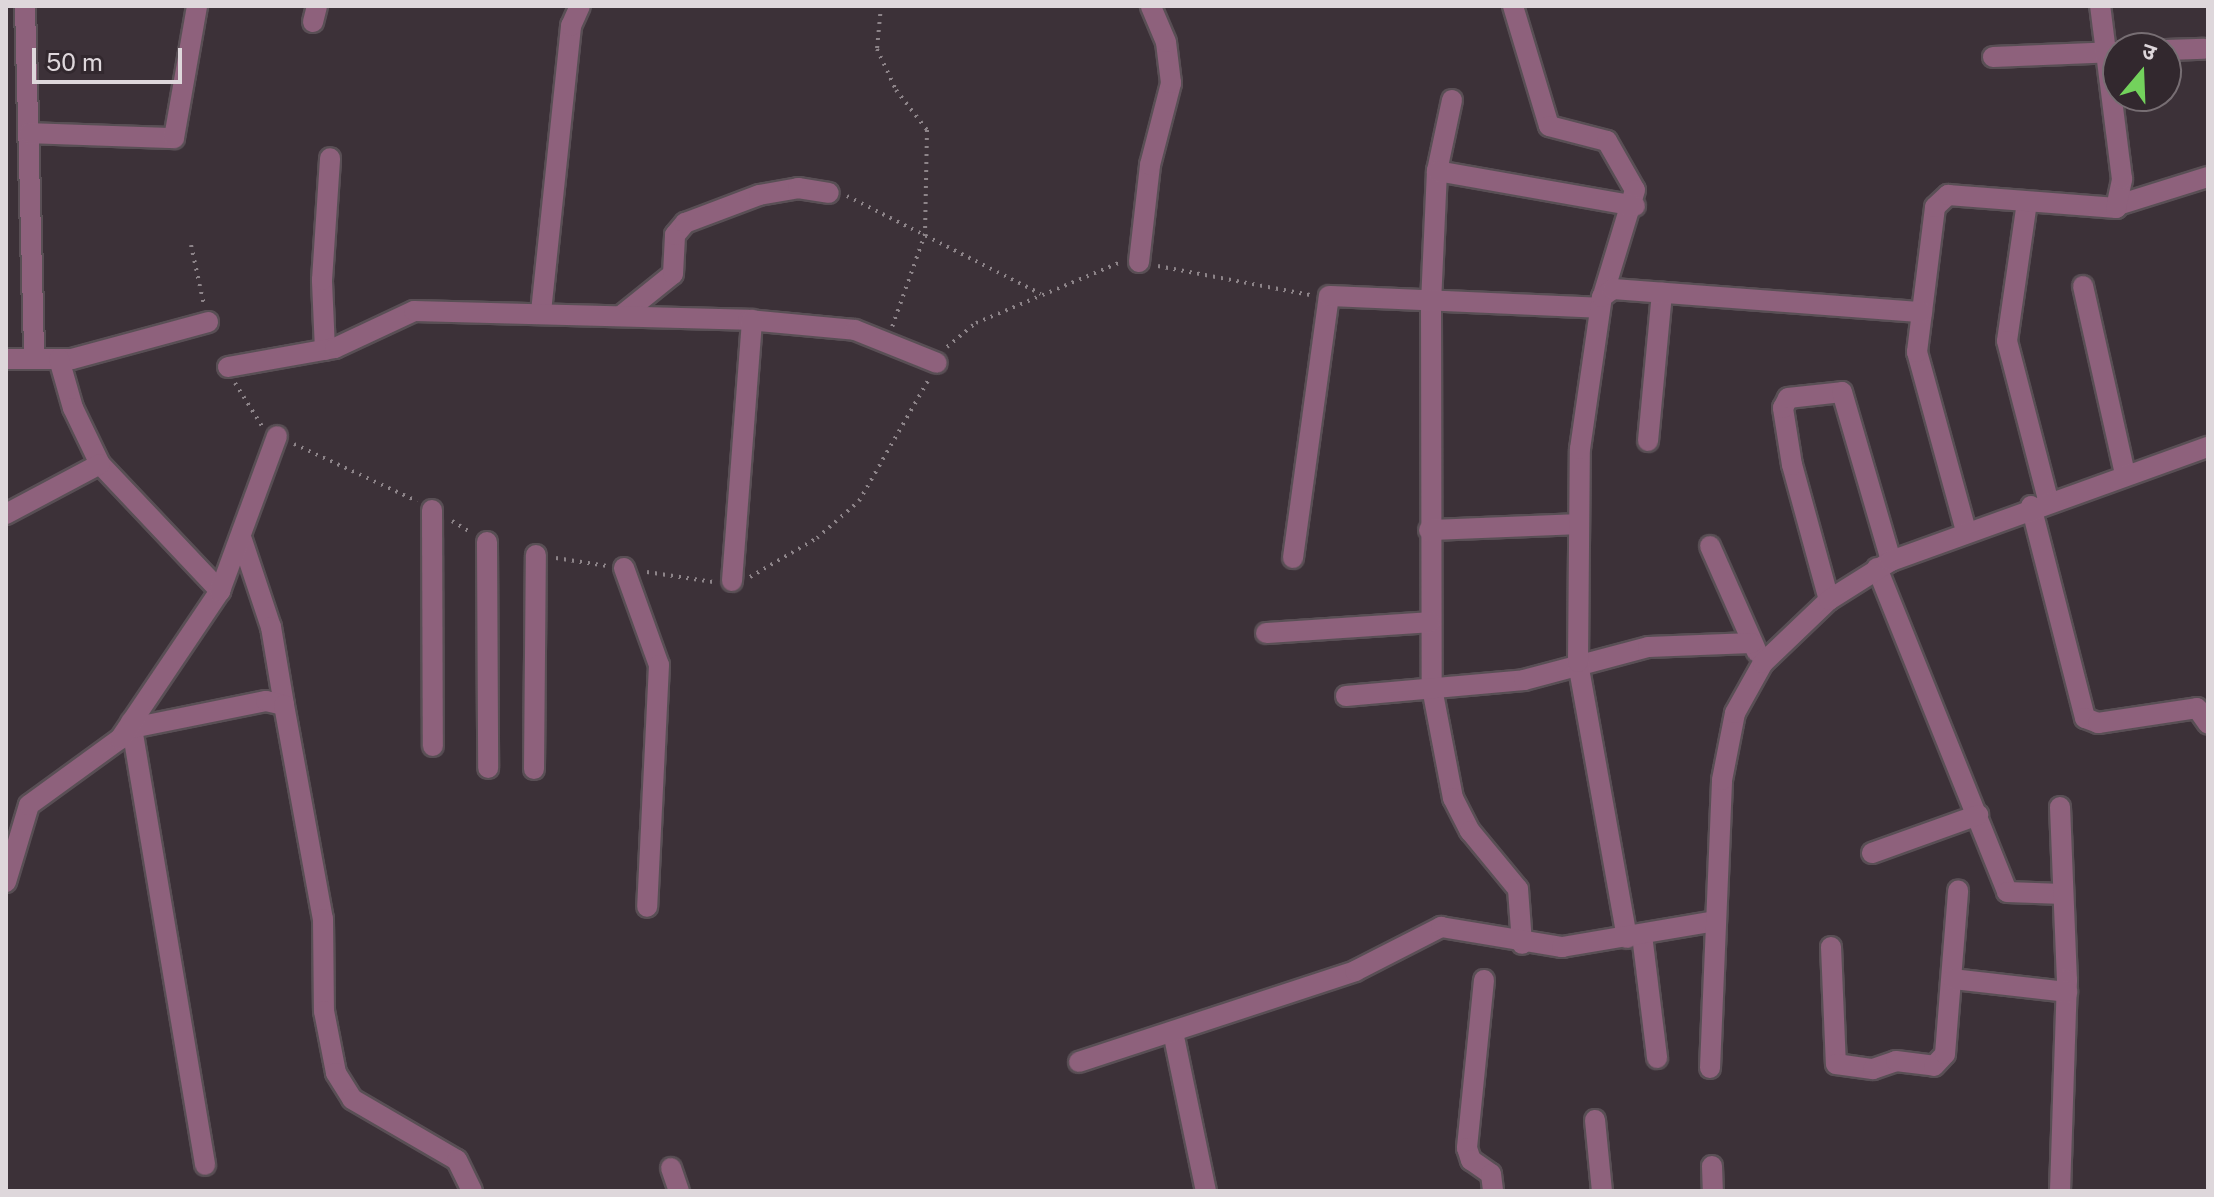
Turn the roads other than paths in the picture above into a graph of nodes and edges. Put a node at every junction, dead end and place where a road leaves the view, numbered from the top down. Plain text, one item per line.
1 (25, 6) edge
2 (197, 6) edge
3 (580, 6) edge
4 (1151, 6) edge
5 (1513, 6) edge
6 (2100, 6) edge
7 (2107, 32) edge
8 (2204, 49) dead end
9 (2182, 50) edge
10 (2102, 52) edge
11 (1993, 57) dead end
12 (1452, 100) dead end
13 (2117, 112) edge
14 (29, 133) junction
15 (330, 158) dead end
16 (1437, 171) junction
17 (2208, 177) edge
18 (829, 193) road end
19 (2027, 202) junction
20 (2118, 205) junction
21 (1635, 206) junction
22 (1139, 262) road end
23 (2083, 286) dead end
24 (1662, 293) junction
25 (1602, 300) junction
26 (1431, 303) junction
27 (541, 312) junction
28 (1922, 312) junction
29 (622, 315) junction
30 (752, 320) junction
31 (208, 322) road end
32 (325, 350) junction
33 (6, 359) edge
34 (34, 359) junction
35 (59, 359) junction
36 (937, 363) road end
37 (228, 367) road end
38 (277, 436) road end
39 (1648, 441) dead end
40 (2208, 447) edge
41 (100, 464) junction
42 (2125, 474) junction
43 (2040, 503) junction
44 (432, 510) road end
45 (6, 514) edge
46 (1577, 524) junction
47 (1429, 530) junction
48 (1966, 531) junction
49 (242, 540) junction
50 (487, 542) road end
51 (1710, 546) dead end
52 (536, 555) road end
53 (1293, 558) dead end
54 (1884, 564) junction
55 (624, 568) road end
56 (732, 581) road end
57 (220, 591) junction
58 (1829, 600) junction
59 (1430, 622) junction
60 (1266, 633) dead end
61 (1752, 643) junction
62 (1578, 662) junction
63 (1763, 663) junction
64 (1432, 688) junction
65 (1346, 696) dead end
66 (284, 705) junction
67 (2208, 724) edge
68 (132, 725) junction
69 (433, 746) dead end
70 (488, 768) dead end
71 (534, 769) dead end
72 (2060, 807) dead end
73 (1978, 815) junction
74 (1872, 853) dead end
75 (6, 882) edge
76 (1958, 891) dead end
77 (2063, 894) junction
78 (647, 907) dead end
79 (1715, 921) junction
80 (1635, 936) junction
81 (1522, 944) junction
82 (1831, 947) dead end
83 (1953, 979) junction
84 (1484, 980) dead end
85 (2067, 992) junction
86 (1173, 1032) junction
87 (1657, 1058) dead end
88 (1079, 1062) dead end
89 (1710, 1068) dead end
90 (1595, 1120) dead end
91 (205, 1165) dead end
92 (1712, 1166) dead end
93 (671, 1168) dead end
94 (472, 1191) edge
95 (679, 1191) edge
96 (1206, 1191) edge
97 (1493, 1191) edge
98 (1602, 1191) edge
99 (1713, 1191) edge
100 (2060, 1191) edge

1 - 14 street
2 - 14 street
3 - 27 street
4 - 22 street
5 - 21 street
6 - 7 street
8 - 9 street
10 - 11 street
12 - 16 street
13 - 20 street
14 - 34 street
15 - 32 street
16 - 21 street
16 - 26 street
17 - 20 street
18 - 29 street
19 - 20 street
19 - 28 street
19 - 43 street
21 - 25 street
23 - 42 street
24 - 25 street
24 - 28 street
24 - 39 street
25 - 26 street
25 - 46 street
26 - 47 street
26 - 53 street
27 - 29 street
27 - 32 street
28 - 48 street
29 - 30 street
30 - 36 street
30 - 56 street
31 - 35 street
32 - 37 street
33 - 34 street
34 - 35 street
35 - 41 street
38 - 49 street
40 - 42 street
41 - 45 street
41 - 57 street
42 - 43 street
43 - 48 street
43 - 67 street
44 - 69 street
46 - 47 street
46 - 62 street
47 - 59 street
48 - 54 street
49 - 57 street
49 - 66 street
50 - 70 street
51 - 61 street
52 - 71 street
54 - 58 street
54 - 58 street
54 - 73 street
55 - 78 street
57 - 68 street
58 - 63 street
59 - 60 street
59 - 64 street
61 - 62 street
61 - 63 street
62 - 64 street
62 - 80 street
63 - 79 street
64 - 65 street
64 - 81 street
66 - 68 street
66 - 94 street
68 - 75 street
68 - 91 street
72 - 77 street
73 - 74 street
73 - 77 street
76 - 83 street
77 - 85 street
79 - 80 street
79 - 89 street
80 - 81 street
80 - 87 street
81 - 86 street
82 - 83 street
83 - 85 street
84 - 97 street
85 - 100 street
86 - 88 street
86 - 96 street
90 - 98 street
92 - 99 street
93 - 95 street

